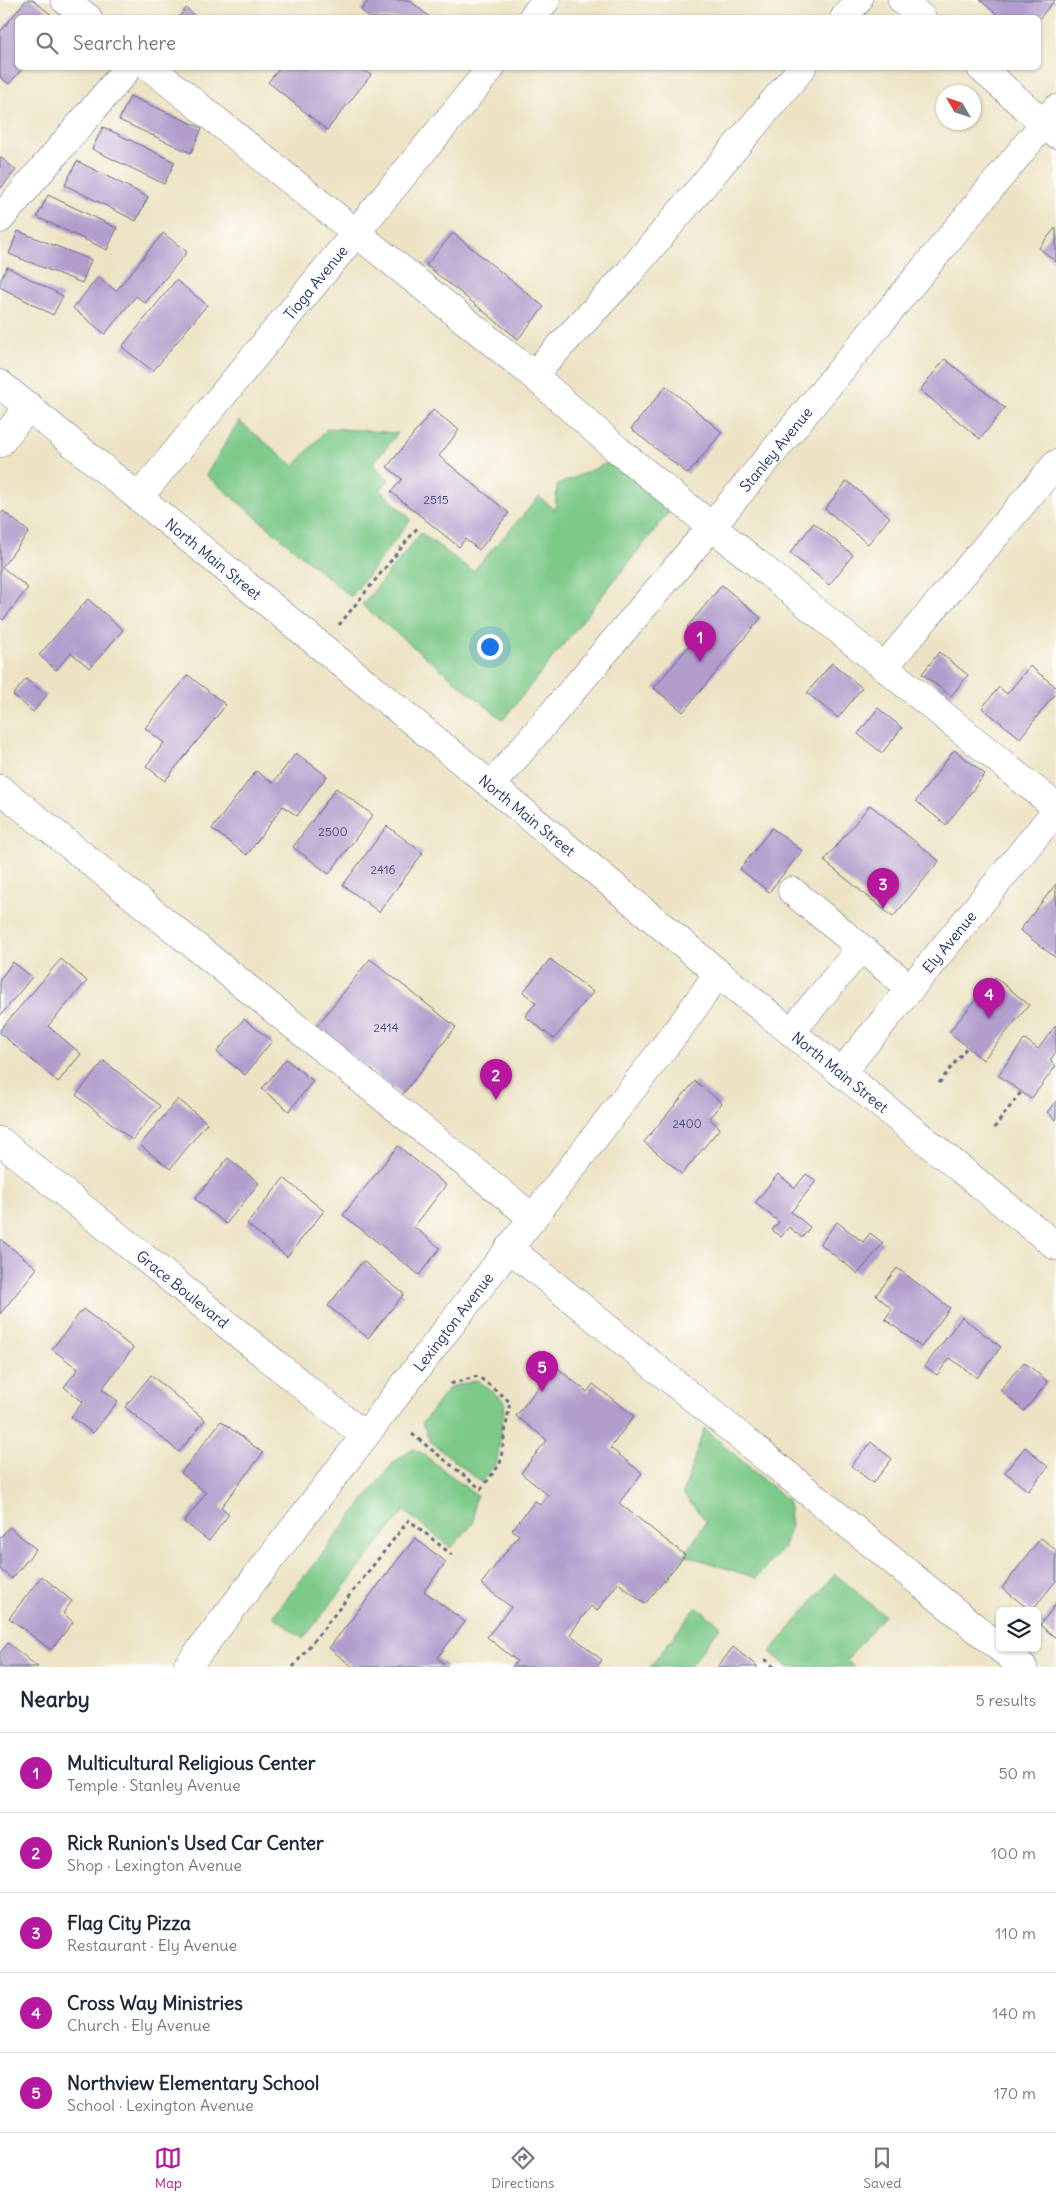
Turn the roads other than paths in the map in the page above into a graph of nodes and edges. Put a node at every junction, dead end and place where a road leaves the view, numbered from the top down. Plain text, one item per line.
1 (66, 0) edge
2 (546, 0) edge
3 (858, 0) edge
4 (902, 0) edge
5 (84, 15) edge
6 (534, 15) edge
7 (846, 15) edge
8 (919, 15) edge
9 (126, 70) edge
10 (155, 70) edge
11 (489, 70) edge
12 (800, 70) edge
13 (984, 70) edge
14 (1052, 122) edge
15 (0, 218) edge
16 (356, 231) junction
17 (533, 375) junction
18 (0, 384) edge
19 (29, 406) junction
20 (0, 443) edge
21 (1056, 464) edge
22 (139, 497) junction
23 (712, 526) junction
24 (884, 667) junction
25 (491, 786) junction
26 (0, 789) edge
27 (1056, 807) edge
28 (1056, 811) edge
29 (792, 891) dead end
30 (861, 948) junction
31 (718, 973) junction
32 (910, 988) junction
33 (791, 1032) junction
34 (841, 1072) junction
35 (0, 1141) edge
36 (533, 1218) junction
37 (1056, 1246) edge
38 (510, 1248) junction
39 (365, 1436) junction
40 (996, 1645) edge
41 (1005, 1652) edge
42 (187, 1667) edge
43 (1023, 1667) edge

1 - 5 street
2 - 6 street
3 - 7 street
4 - 8 street
9 - 15 street
10 - 16 street
11 - 16 street, Tioga Avenue
12 - 17 street
13 - 14 street
14 - 23 street, Stanley Avenue
16 - 17 street
16 - 22 street, Tioga Avenue
17 - 23 street
18 - 19 street, North Main Street
19 - 20 street
19 - 22 street, North Main Street
21 - 24 street
22 - 25 street, North Main Street
23 - 24 street
23 - 25 street, Stanley Avenue
24 - 27 street
25 - 31 street, North Main Street
26 - 36 street
28 - 32 street, Ely Avenue
29 - 30 street
30 - 32 street
30 - 33 street
31 - 33 street, North Main Street
31 - 36 street, Lexington Avenue
32 - 34 street, Ely Avenue
33 - 34 street, North Main Street
34 - 37 street, North Main Street
35 - 39 street, Grace Boulevard
36 - 38 street, Lexington Avenue
38 - 39 street, Lexington Avenue
38 - 40 street
39 - 42 street, Lexington Avenue
41 - 43 street

